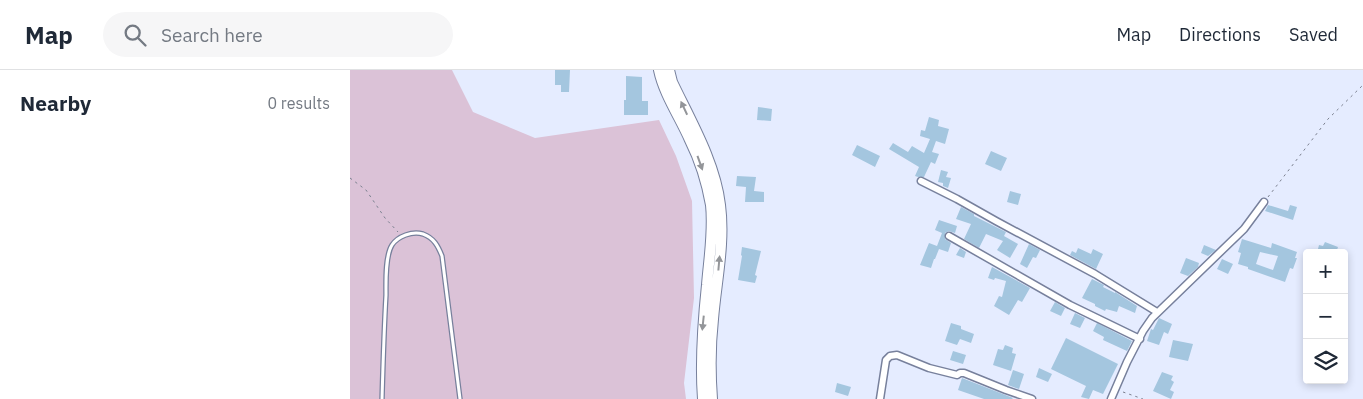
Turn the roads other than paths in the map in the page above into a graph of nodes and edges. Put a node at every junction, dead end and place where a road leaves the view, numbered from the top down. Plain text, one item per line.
1 (659, 70) edge
2 (669, 70) edge
3 (921, 181) dead end
4 (1264, 202) road end
5 (949, 236) dead end
6 (1157, 312) junction
7 (1140, 339) junction
8 (382, 399) edge
9 (460, 399) edge
10 (703, 399) edge
11 (712, 399) edge
12 (880, 399) edge
13 (1032, 399) edge
14 (1111, 399) edge

1 -> 10 highway
11 -> 2 highway
3 - 6 street
4 - 6 street
5 - 7 street
6 - 7 street
7 - 14 street
8 - 9 lane
12 - 13 street

